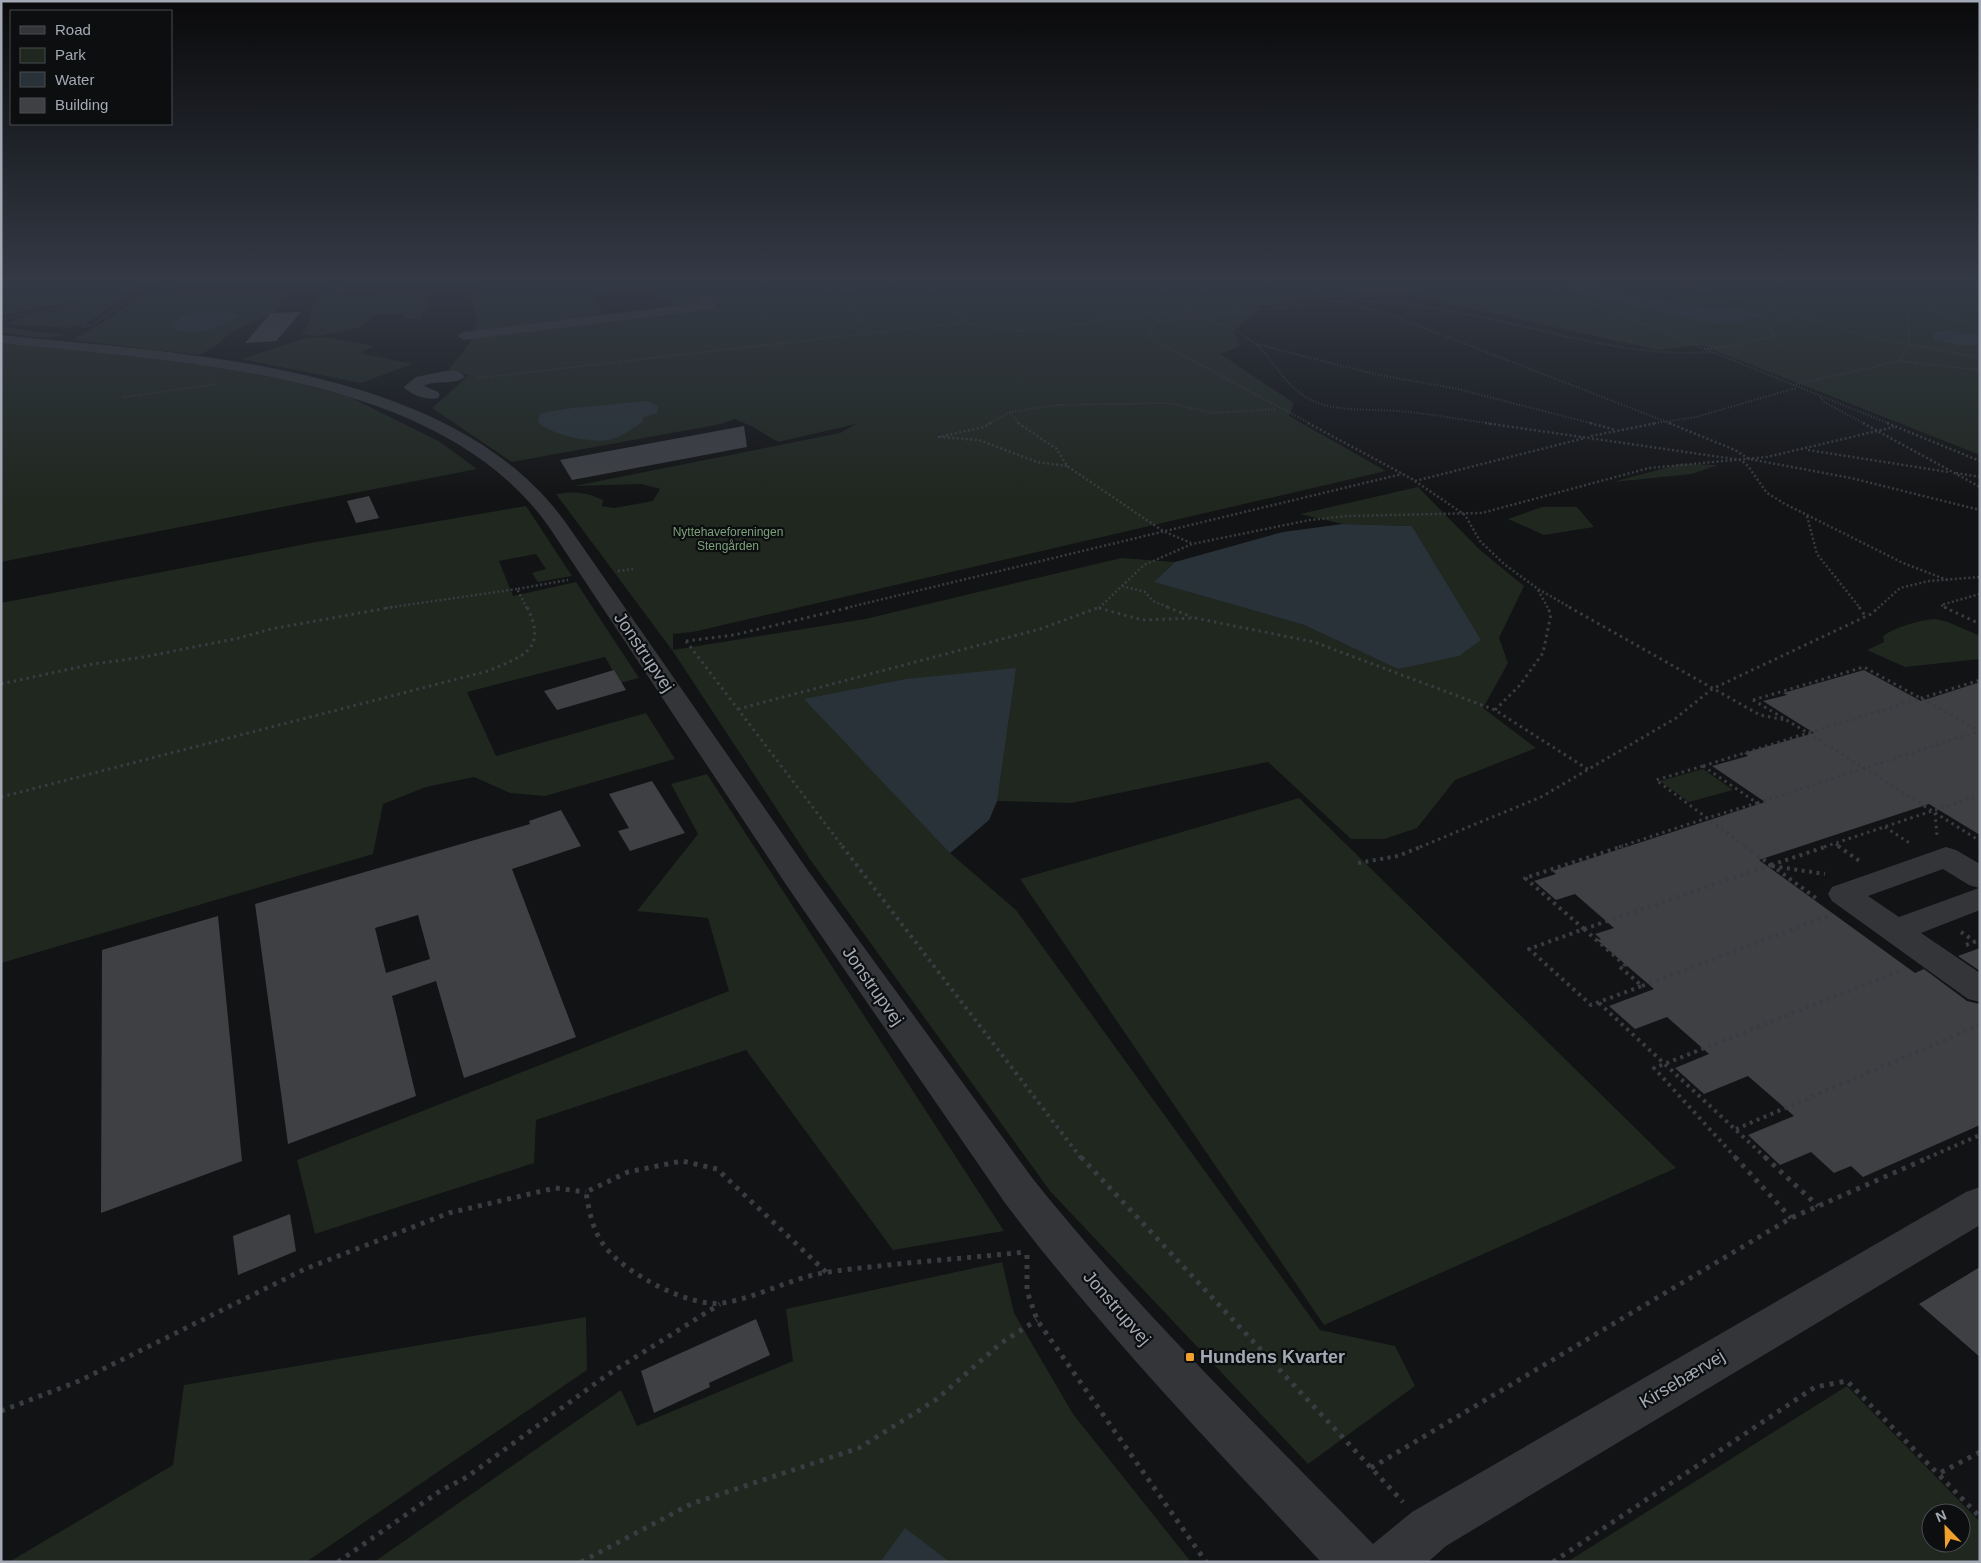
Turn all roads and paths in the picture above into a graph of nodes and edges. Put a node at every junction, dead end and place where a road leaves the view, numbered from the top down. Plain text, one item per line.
1 (156, 356) edge
2 (656, 356) edge
3 (1182, 356) edge
4 (1266, 356) edge
5 (1303, 356) edge
6 (1496, 356) edge
7 (1719, 356) edge
8 (1903, 356) edge
9 (1900, 361) junction
10 (1980, 370) edge
11 (270, 373) junction
12 (456, 377) joint
13 (1791, 386) junction
14 (1797, 388) junction
15 (123, 397) dead end
16 (1820, 397) junction
17 (1278, 409) junction
18 (404, 411) junction
19 (1010, 412) junction
20 (1666, 422) junction
21 (1894, 427) junction
22 (1617, 430) junction
23 (1879, 431) junction
24 (1588, 437) junction
25 (1805, 449) junction
26 (1741, 460) junction
27 (1748, 460) junction
28 (1980, 462) edge
29 (1067, 466) junction
30 (1953, 473) junction
31 (1402, 474) junction
32 (1980, 477) edge
33 (1415, 482) junction
34 (1980, 487) edge
35 (1980, 510) edge
36 (1465, 515) junction
37 (1806, 516) junction
38 (1162, 531) junction
39 (1192, 544) junction
40 (592, 576) junction
41 (1980, 577) edge
42 (1950, 580) junction
43 (1122, 586) junction
44 (518, 589) junction
45 (1538, 589) junction
46 (1980, 594) edge
47 (1099, 608) junction
48 (1866, 617) junction
49 (1194, 618) junction
50 (1980, 624) edge
51 (1980, 680) edge
52 (1, 684) edge
53 (1712, 689) junction
54 (1920, 698) junction
55 (738, 709) junction
56 (1495, 710) junction
57 (1786, 720) junction
58 (1980, 731) edge
59 (1808, 733) junction
60 (1702, 765) junction
61 (1864, 768) junction
62 (1589, 770) junction
63 (1980, 794) edge
64 (1, 797) edge
65 (1757, 803) junction
66 (1932, 811) junction
67 (1707, 818) junction
68 (1980, 841) edge
69 (1358, 864) dead end
70 (1772, 866) junction
71 (1980, 878) edge
72 (1858, 898) junction
73 (1980, 898) edge
74 (1584, 930) junction
75 (1895, 931) junction
76 (1933, 958) junction
77 (1642, 986) junction
78 (1980, 990) edge
79 (1598, 1002) junction
80 (1980, 1025) edge
81 (1664, 1063) junction
82 (1736, 1129) junction
83 (1980, 1135) edge
84 (586, 1192) junction
85 (1980, 1204) edge
86 (1818, 1206) junction
87 (1790, 1218) junction
88 (1043, 1247) junction
89 (826, 1272) junction
90 (721, 1303) junction
91 (1037, 1320) junction
92 (1, 1411) edge
93 (1980, 1452) edge
94 (1371, 1468) junction
95 (1938, 1474) junction
96 (1980, 1516) edge
97 (1429, 1529) junction
98 (338, 1562) edge
99 (581, 1562) edge
100 (1206, 1562) edge
101 (1355, 1562) edge
102 (1390, 1562) edge
103 (1553, 1562) edge

1 - 11 street, Jonstrupvej
2 - 12 path
3 - 17 path
4 - 24 path
5 - 22 path
6 - 20 path
7 - 13 path
8 - 9 path
9 - 10 path
9 - 13 path
11 - 15 path
11 - 18 street, Jonstrupvej
12 - 18 street
13 - 14 path
14 - 16 path
14 - 20 path
16 - 21 path
16 - 23 path
17 - 19 path
17 - 31 path
18 - 40 street, Jonstrupvej
19 - 29 path
19 - 29 path
20 - 22 path
20 - 27 path
21 - 23 path
21 - 28 path
22 - 24 path
23 - 25 path
23 - 30 path
24 - 26 path
24 - 33 path
25 - 27 path
25 - 30 path
26 - 27 path
26 - 36 path
26 - 37 path
27 - 35 path
29 - 38 path
30 - 32 path
30 - 34 path
31 - 33 path
31 - 38 path
33 - 36 path
36 - 39 path
36 - 45 path
37 - 42 path
37 - 48 path
38 - 39 path
38 - 55 path
39 - 43 path
40 - 44 path
40 - 88 street, Jonstrupvej
41 - 42 path
42 - 48 path
43 - 47 path
43 - 49 path
44 - 52 path
44 - 64 path
45 - 53 path
45 - 56 path
46 - 50 path
47 - 49 path
47 - 55 path
48 - 53 path
49 - 56 path
51 - 54 path
53 - 57 path
53 - 62 path
54 - 57 path
54 - 58 path
54 - 59 path
55 - 94 path
56 - 62 path
57 - 59 path
58 - 61 path
59 - 60 path
59 - 61 path
60 - 65 path
60 - 67 path
61 - 65 path
61 - 66 path
62 - 69 path
63 - 66 path
65 - 67 path
66 - 68 path
66 - 70 path
67 - 70 path
67 - 74 path
70 - 72 path
70 - 74 path
71 - 72 street
72 - 75 street
72 - 77 path
73 - 75 street
74 - 77 path
74 - 79 path
75 - 76 street
76 - 78 street
76 - 81 path
77 - 79 path
79 - 81 path
80 - 82 path
81 - 82 path
81 - 87 path
82 - 86 path
83 - 86 path
84 - 89 path
84 - 90 path
84 - 92 path
85 - 97 street, Kirsebærvej
86 - 87 path
87 - 94 path
88 - 89 path
88 - 91 path
88 - 101 street, Jonstrupvej
89 - 90 path
90 - 98 path
91 - 99 path
91 - 100 path
93 - 95 path
94 - 97 path
95 - 96 path
95 - 103 path
97 - 102 street, Kirsebærvej

